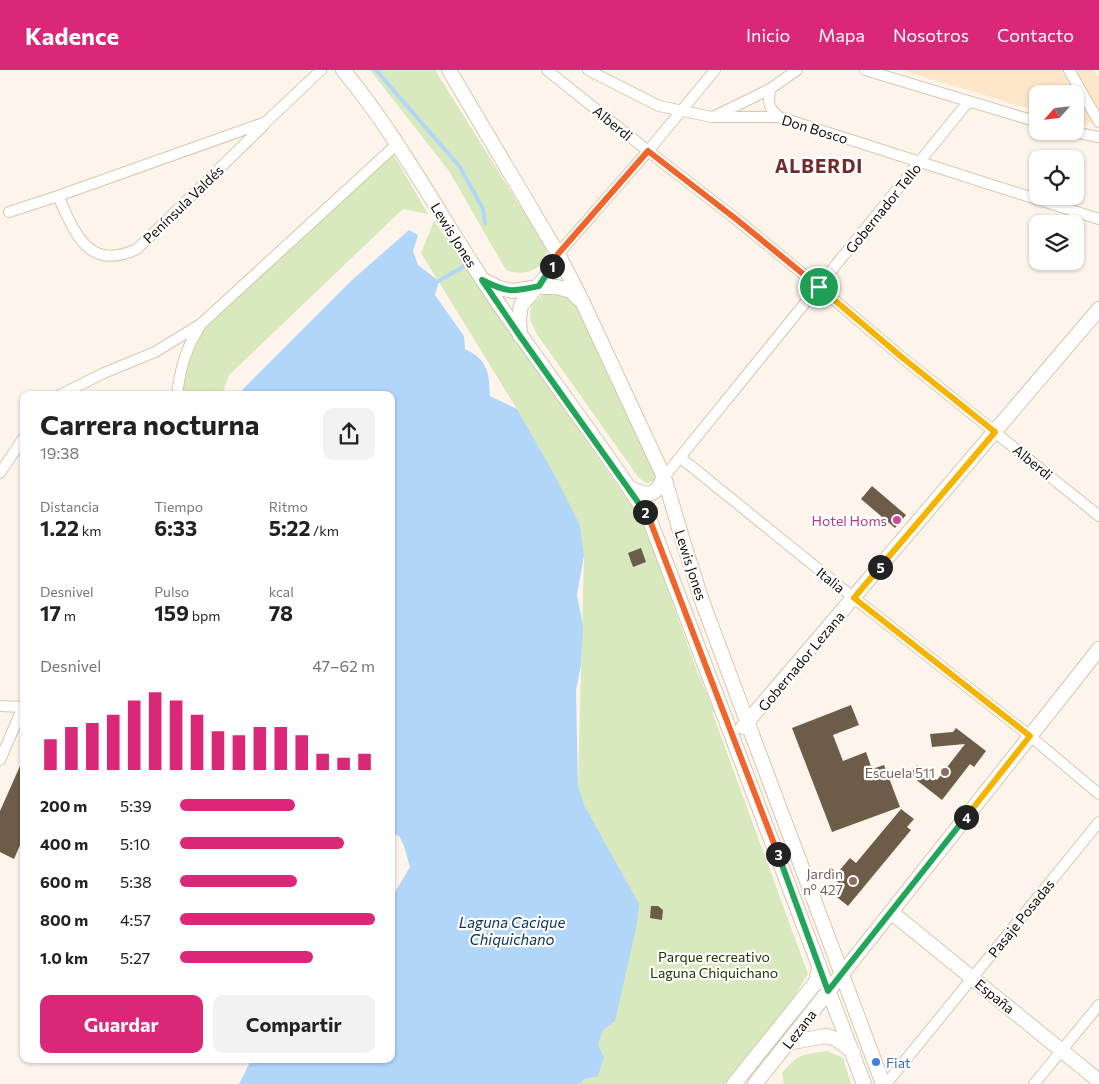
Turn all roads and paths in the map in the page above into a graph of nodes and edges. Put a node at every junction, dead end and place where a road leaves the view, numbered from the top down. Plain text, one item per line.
1 (320, 70) edge
2 (343, 70) edge
3 (449, 70) edge
4 (547, 70) edge
5 (588, 70) edge
6 (715, 70) edge
7 (797, 70) edge
8 (865, 70) edge
9 (1069, 70) edge
10 (770, 89) junction
11 (968, 102) junction
12 (680, 111) junction
13 (712, 117) junction
14 (779, 117) junction
15 (1029, 119) edge
16 (266, 122) junction
17 (1099, 122) edge
18 (1084, 134) edge
19 (1099, 137) edge
20 (397, 144) junction
21 (648, 151) junction
22 (921, 161) junction
23 (58, 196) junction
24 (9, 212) dead end
25 (1099, 219) edge
26 (558, 254) junction
27 (482, 280) junction
28 (539, 286) junction
29 (819, 287) junction
30 (582, 301) junction
31 (1099, 309) edge
32 (201, 324) junction
33 (520, 336) junction
34 (68, 391) edge
35 (178, 391) edge
36 (995, 432) junction
37 (20, 444) edge
38 (681, 458) junction
39 (0, 473) edge
40 (664, 477) junction
41 (630, 488) junction
42 (1099, 516) edge
43 (854, 598) junction
44 (1099, 649) edge
45 (0, 706) edge
46 (20, 707) edge
47 (20, 714) edge
48 (749, 722) junction
49 (733, 736) junction
50 (1030, 736) junction
51 (0, 760) edge
52 (1099, 794) edge
53 (1099, 822) edge
54 (891, 912) junction
55 (820, 966) junction
56 (842, 974) junction
57 (972, 978) junction
58 (828, 991) junction
59 (1099, 1005) edge
60 (787, 1044) junction
61 (1062, 1050) junction
62 (853, 1052) junction
63 (1099, 1081) edge
64 (734, 1084) edge
65 (755, 1084) edge
66 (864, 1084) edge
67 (884, 1084) edge
68 (1034, 1084) edge

1 - 16 street, Península Valdés
2 - 20 street, Lewis Jones
3 - 26 street, Lewis Jones
4 - 21 street, Alberdi
5 - 12 street, Don Bosco
6 - 12 street
7 - 10 street
8 - 11 street
9 - 17 street
10 - 13 street
10 - 14 street
11 - 15 street
11 - 22 street, Gobernador Tello
12 - 13 street, Don Bosco
12 - 21 street
13 - 14 street, Don Bosco
14 - 22 street, Don Bosco
16 - 23 street, Península Valdés
16 - 23 street, Península Valdés
18 - 19 street
20 - 27 street, Lewis Jones
20 - 32 street
21 - 26 street
21 - 29 street, Alberdi
22 - 25 street, Don Bosco
22 - 29 street, Gobernador Tello
23 - 24 street, Península Valdés
26 - 28 street
26 - 30 street, Lewis Jones
27 - 28 street
27 - 33 street, Lewis Jones
28 - 30 street
28 - 33 street
29 - 36 street, Alberdi
29 - 38 street, Gobernador Tello
30 - 40 street, Lewis Jones
31 - 36 street, Gobernador Lezana
32 - 34 street
32 - 35 street
33 - 41 street, Lewis Jones
36 - 42 street, Alberdi
36 - 43 street, Gobernador Lezana
37 - 39 street
38 - 40 street, Gobernador Tello
38 - 43 street, Italia
40 - 41 street
40 - 48 street, Lewis Jones
41 - 49 street, Lewis Jones
43 - 48 street, Gobernador Lezana
43 - 50 street, Italia
44 - 50 street, Lezana
45 - 46 street
47 - 51 street
48 - 49 street, Gobernador Lezana
48 - 56 street, Lewis Jones
49 - 55 street, Lewis Jones
50 - 52 street, Italia
50 - 54 street, Lezana
53 - 57 street, Pasaje Posadas
54 - 56 street, Lezana
54 - 57 street, España
55 - 58 street, Lewis Jones
55 - 64 street
56 - 58 street, Lezana
56 - 67 street, Lewis Jones
57 - 61 street, España
57 - 67 street, Pasaje Posadas
58 - 60 street, Lezana
58 - 62 street, Lewis Jones
59 - 61 street
60 - 62 street
60 - 65 street, Lezana
61 - 63 street, España
61 - 68 street
62 - 66 street, Lewis Jones

